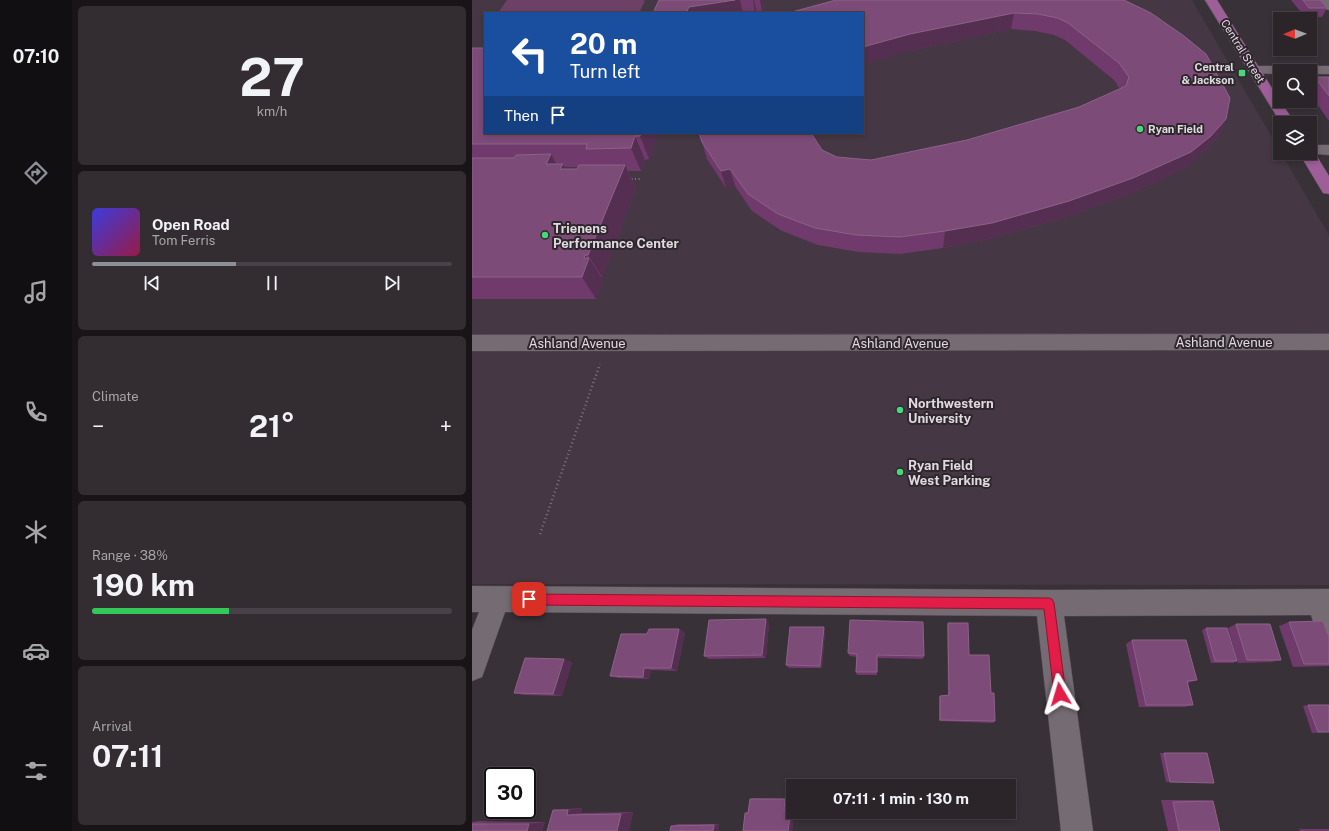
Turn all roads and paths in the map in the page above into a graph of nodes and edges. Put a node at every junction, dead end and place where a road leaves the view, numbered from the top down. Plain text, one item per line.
1 (1211, 0) edge
2 (1324, 0) edge
3 (1329, 6) edge
4 (1255, 70) junction
5 (1329, 70) edge
6 (1284, 116) edge
7 (1317, 150) edge
8 (1329, 150) edge
9 (1311, 160) edge
10 (640, 178) dead end
11 (626, 179) edge
12 (1329, 189) edge
13 (1329, 342) edge
14 (472, 343) edge
15 (600, 362) dead end
16 (540, 534) dead end
17 (485, 599) edge
18 (1324, 602) edge
19 (1049, 603) junction
20 (1329, 629) edge
21 (472, 667) edge
22 (1077, 831) edge

1 - 4 main road, Central Street
2 - 3 street
4 - 5 street
4 - 6 main road, Central Street
7 - 8 street
9 - 12 main road
10 - 11 path
13 - 14 street, Ashland Avenue
15 - 16 path
17 - 19 street
17 - 21 street
18 - 19 street
18 - 20 street
19 - 22 street

